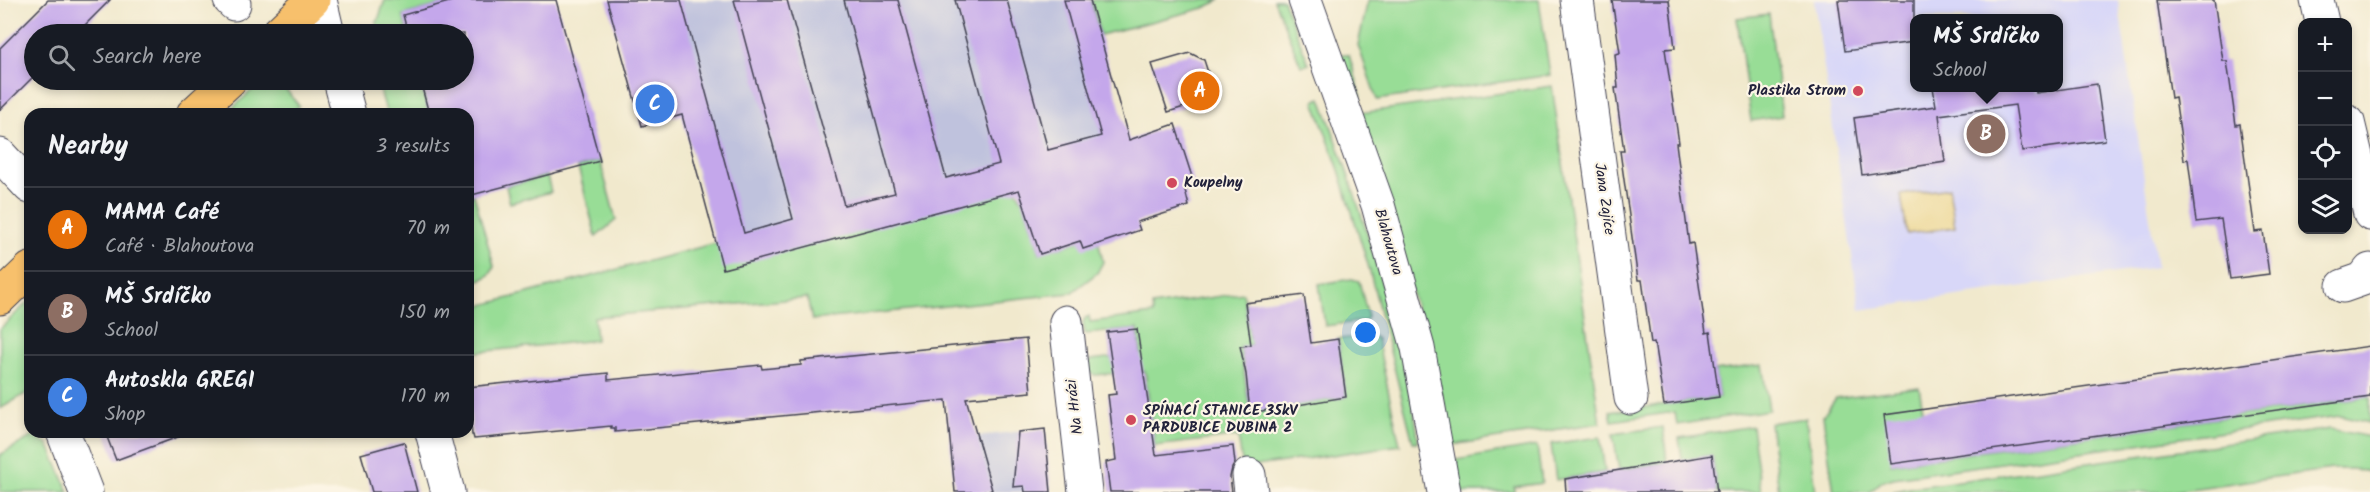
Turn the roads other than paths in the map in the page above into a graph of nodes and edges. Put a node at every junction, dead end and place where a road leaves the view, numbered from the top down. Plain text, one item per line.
1 (313, 0) edge
2 (320, 0) edge
3 (1305, 0) edge
4 (1577, 0) edge
5 (2317, 0) edge
6 (2321, 18) edge
7 (288, 24) edge
8 (326, 24) edge
9 (219, 90) edge
10 (343, 90) edge
11 (200, 108) edge
12 (347, 108) edge
13 (2349, 126) edge
14 (0, 155) edge
15 (24, 181) edge
16 (2370, 214) edge
17 (24, 275) edge
18 (0, 298) edge
19 (1066, 322) dead end
20 (1631, 398) dead end
21 (65, 438) edge
22 (434, 438) edge
23 (86, 492) edge
24 (448, 492) edge
25 (1085, 492) edge
26 (1444, 492) edge

1 - 7 main road
2 - 8 street
3 - 26 street, Blahoutova
4 - 20 street, Jana Zajíce
5 - 6 street
9 - 11 main road
10 - 12 street
13 - 16 street
14 - 15 street
17 - 18 main road
19 - 25 street, Na Hrázi
21 - 23 street
22 - 24 street

